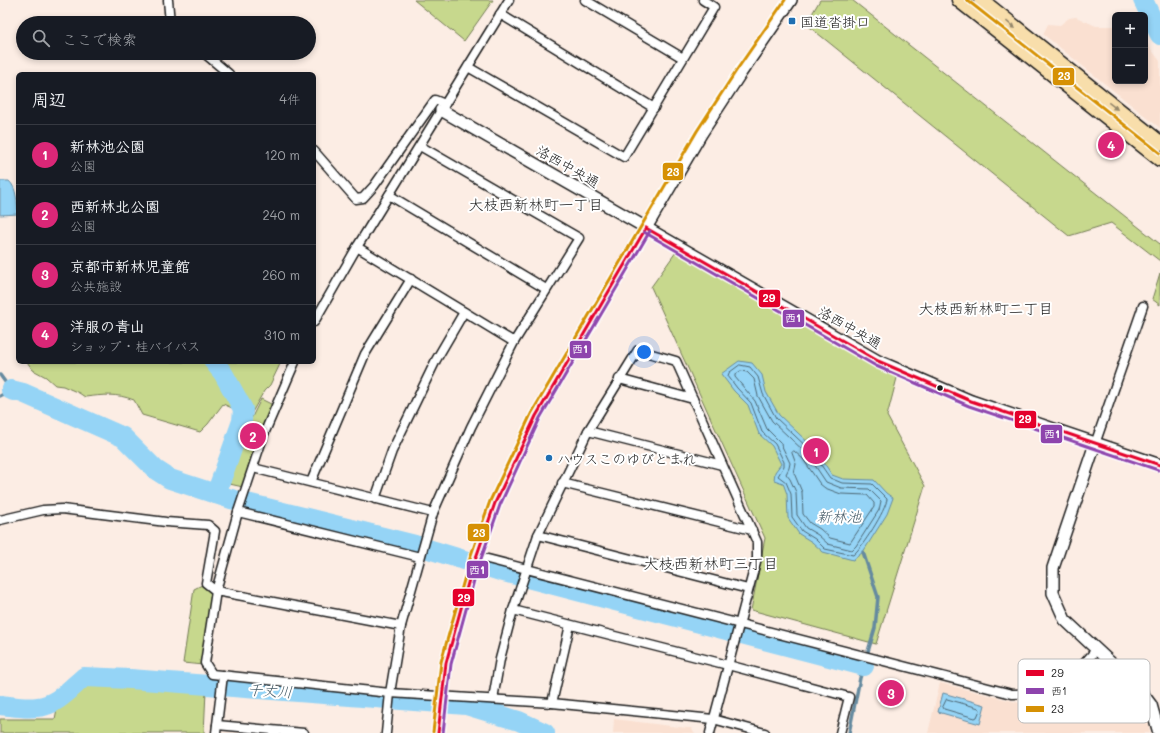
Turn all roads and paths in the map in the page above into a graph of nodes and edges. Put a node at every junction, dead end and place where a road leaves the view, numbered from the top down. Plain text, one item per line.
1 (168, 0) edge
2 (509, 0) edge
3 (586, 0) edge
4 (703, 0) edge
5 (791, 0) edge
6 (959, 0) edge
7 (981, 0) edge
8 (500, 14) junction
9 (169, 16) edge
10 (684, 58) junction
11 (212, 60) edge
12 (468, 67) junction
13 (227, 72) edge
14 (443, 107) junction
15 (654, 108) junction
16 (1160, 143) edge
17 (420, 146) junction
18 (316, 153) edge
19 (1160, 159) edge
20 (389, 195) junction
21 (646, 228) junction
22 (357, 247) junction
23 (411, 279) junction
24 (546, 289) junction
25 (1143, 306) dead end
26 (464, 312) junction
27 (316, 319) edge
28 (514, 342) junction
29 (293, 364) edge
30 (619, 379) junction
31 (693, 399) junction
32 (588, 431) junction
33 (1095, 444) junction
34 (722, 465) junction
35 (1160, 465) edge
36 (253, 468) junction
37 (311, 482) junction
38 (562, 483) junction
39 (375, 498) junction
40 (238, 512) junction
41 (433, 513) junction
42 (0, 520) edge
43 (752, 530) junction
44 (538, 535) junction
45 (476, 556) junction
46 (420, 557) junction
47 (526, 569) junction
48 (748, 589) junction
49 (216, 591) junction
50 (513, 610) junction
51 (739, 624) junction
52 (570, 625) junction
53 (401, 626) junction
54 (1096, 649) junction
55 (1087, 659) edge
56 (1107, 659) edge
57 (728, 665) junction
58 (223, 675) junction
59 (390, 693) junction
60 (1018, 694) edge
61 (441, 696) junction
62 (493, 699) junction
63 (552, 704) junction
64 (1150, 704) edge
65 (713, 719) junction
66 (217, 729) edge
67 (304, 733) edge
68 (386, 733) edge
69 (438, 733) edge
70 (710, 733) edge
71 (765, 733) edge
72 (840, 733) edge
73 (1159, 733) edge

1 - 9 street
2 - 8 street
3 - 10 street
4 - 10 street
5 - 21 street
6 - 19 highway
7 -> 16 highway
8 - 12 street
8 - 15 street
10 - 15 street
11 - 13 street
12 - 14 street
12 - 15 street
14 - 17 street
14 - 18 street
14 - 21 street, 洛西中央通
17 - 20 street
17 - 24 street
20 - 22 street
20 - 24 street
21 - 33 street, 洛西中央通
21 - 45 street
22 - 23 street
22 - 27 street
23 - 26 street
23 - 37 street
24 - 28 street
25 - 33 street
26 - 28 street
26 - 39 street
28 - 41 street
29 - 36 street
30 - 31 street
30 - 31 street
30 - 32 street
31 - 34 street
32 - 34 street
32 - 38 street
33 - 35 street, 洛西中央通
33 - 54 street
34 - 43 street
36 - 37 street
36 - 40 street
37 - 39 street
38 - 43 street
38 - 44 street
39 - 41 street
40 - 46 street
40 - 49 street
41 - 46 street
42 - 49 street
43 - 48 street
44 - 47 street
44 - 48 street
45 - 47 street
45 - 61 street
46 - 53 street
47 - 50 street
47 - 51 street
48 - 51 street
49 - 53 street
49 - 58 street
50 - 52 street
50 - 62 street
51 - 57 street
51 - 60 street
52 - 57 street
52 - 63 street
53 - 59 street
54 - 55 street
54 - 56 street
57 - 65 street
57 - 72 street
58 - 59 street
58 - 66 street
59 - 61 street
59 - 68 street
61 - 62 street
61 - 69 street
62 - 63 street
63 - 65 street
64 - 73 street
65 - 70 street
65 - 71 street
66 - 67 street

